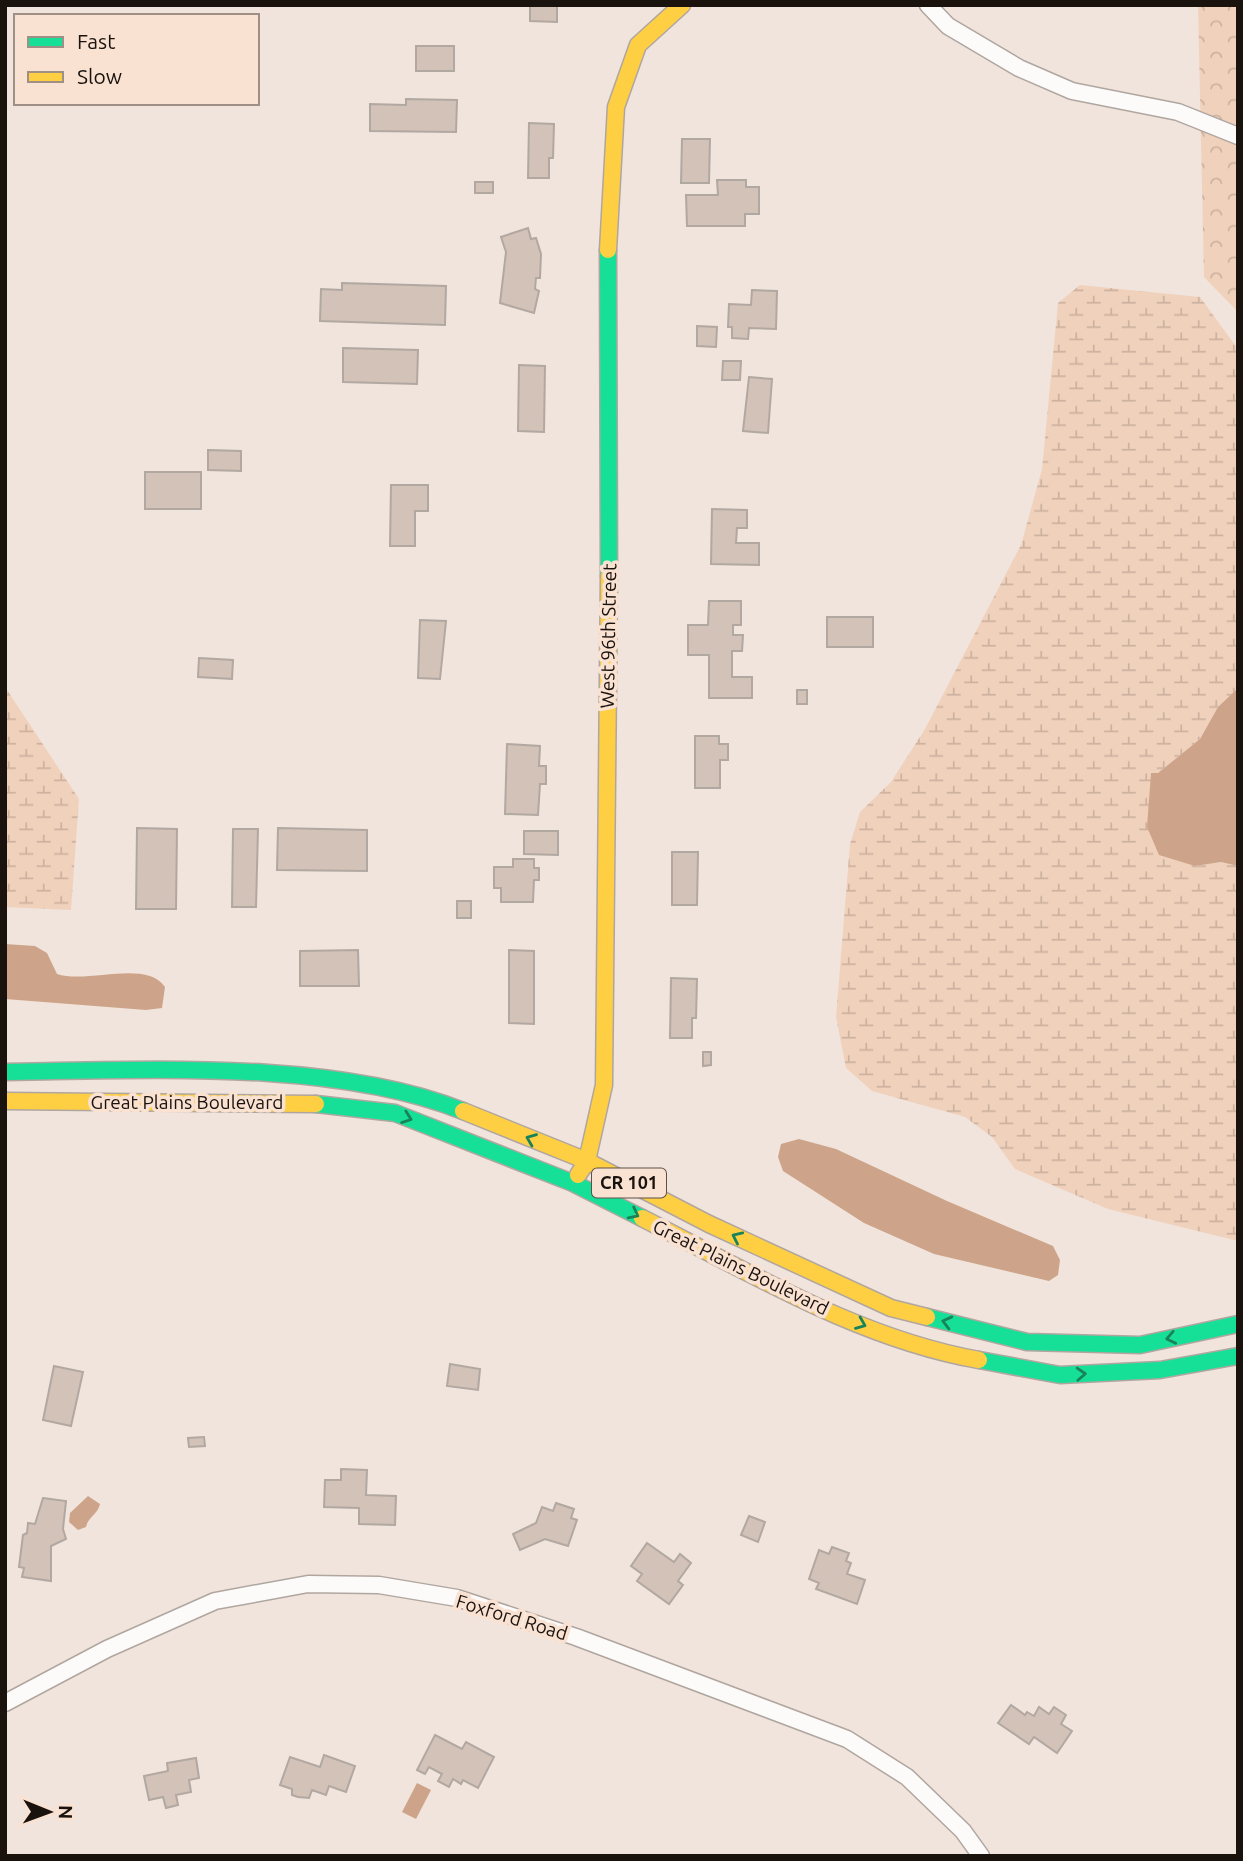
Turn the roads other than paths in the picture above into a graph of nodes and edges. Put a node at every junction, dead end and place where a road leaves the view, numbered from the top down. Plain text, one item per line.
1 (682, 5) edge
2 (928, 5) edge
3 (1238, 136) edge
4 (5, 1072) edge
5 (5, 1101) edge
6 (587, 1161) junction
7 (573, 1183) junction
8 (1238, 1324) edge
9 (1238, 1356) edge
10 (5, 1703) edge
11 (981, 1856) edge

1 - 6 main road, West 96th Street
2 - 3 street
6 -> 4 main road, Great Plains Boulevard / CR 101
5 -> 7 main road, Great Plains Boulevard / CR 101
6 - 7 main road, West 96th Street
8 -> 6 main road, Great Plains Boulevard / CR 101
7 -> 9 main road, Great Plains Boulevard / CR 101
10 - 11 street, Foxford Road

